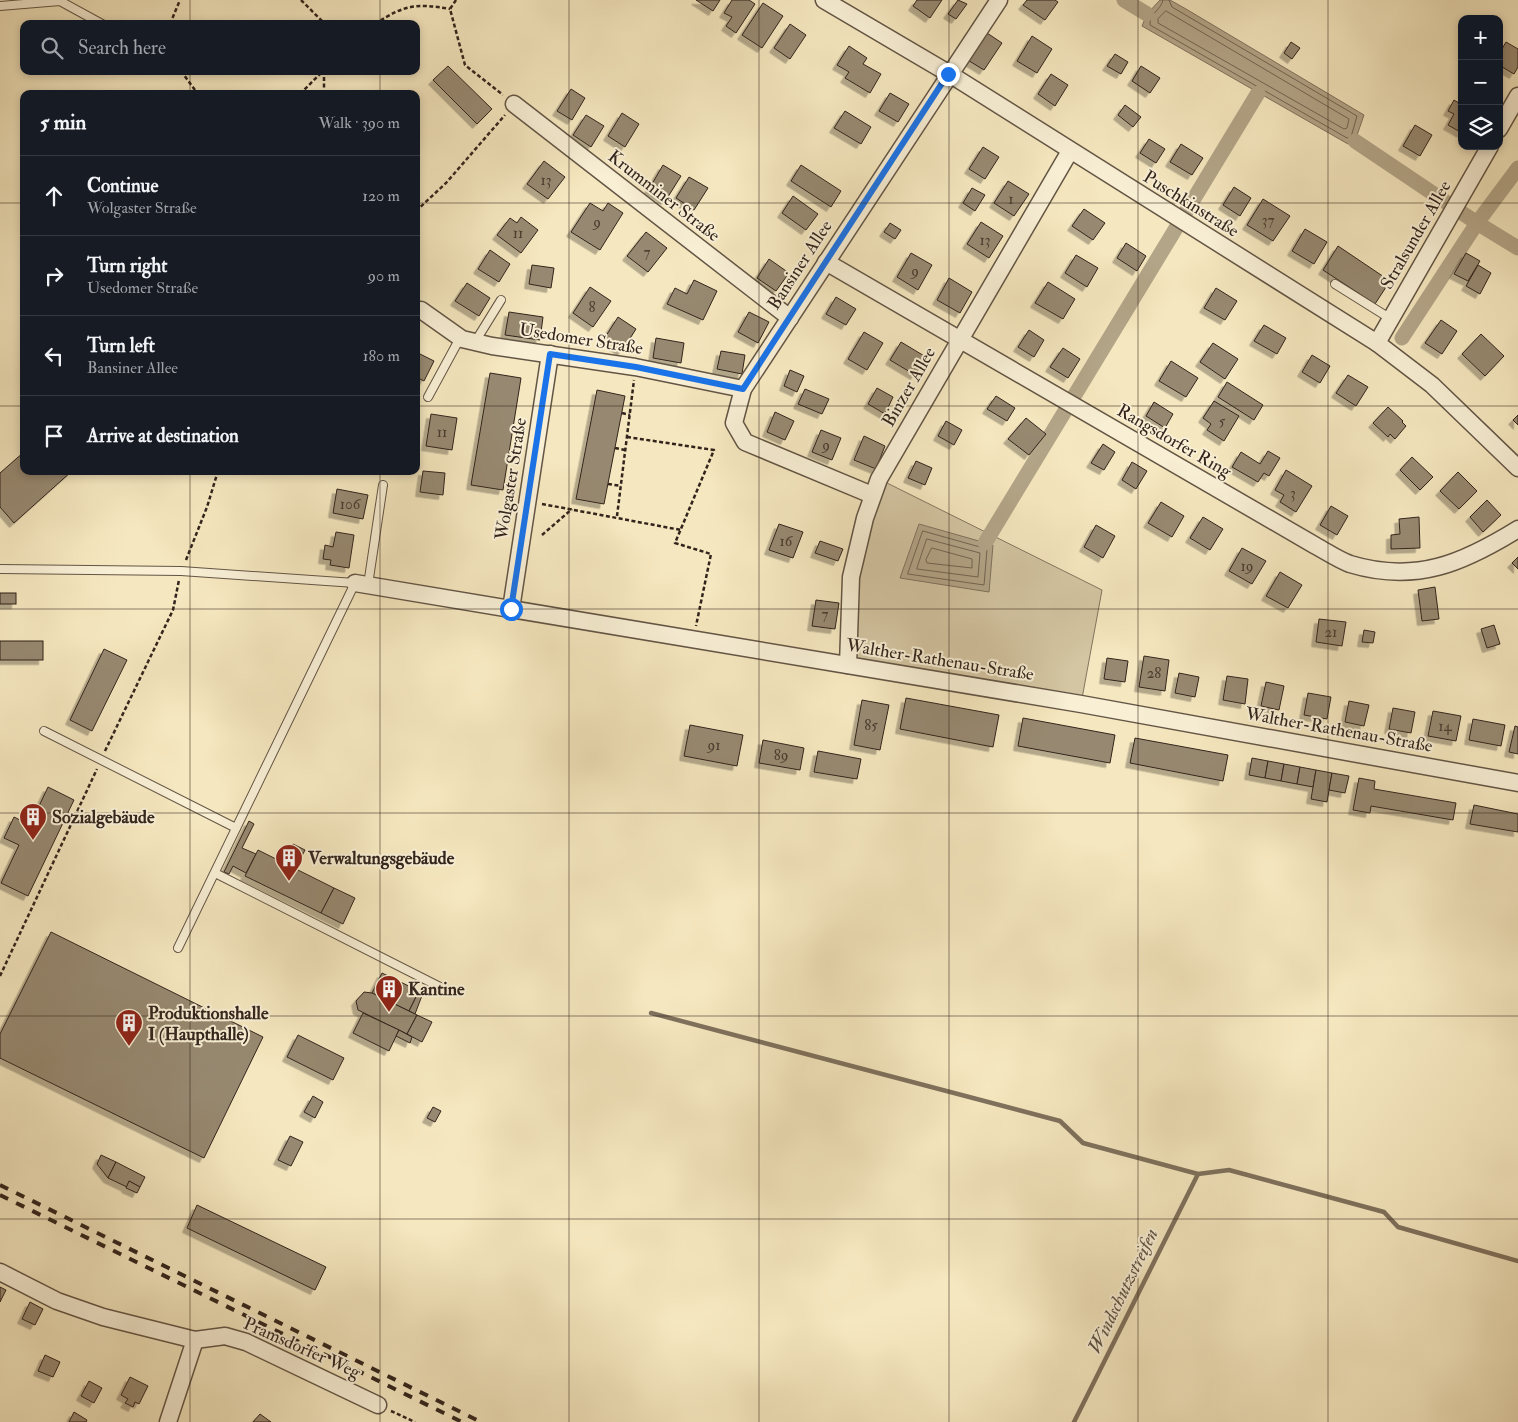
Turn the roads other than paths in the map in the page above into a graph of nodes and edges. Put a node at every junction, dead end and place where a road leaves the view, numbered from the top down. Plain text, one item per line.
1 (824, 0) edge
2 (999, 0) edge
3 (0, 6) edge
4 (95, 20) edge
5 (948, 74) junction
6 (1518, 96) edge
7 (514, 104) road end
8 (1503, 122) edge
9 (1488, 150) edge
10 (1070, 151) junction
11 (826, 262) junction
12 (1335, 284) dead end
13 (502, 300) dead end
14 (421, 310) dead end
15 (790, 318) junction
16 (1391, 319) junction
17 (960, 339) junction
18 (468, 340) junction
19 (1377, 343) junction
20 (550, 354) junction
21 (743, 389) junction
22 (428, 397) dead end
23 (1518, 468) edge
24 (383, 485) dead end
25 (872, 496) junction
26 (1518, 529) edge
27 (0, 569) edge
28 (362, 584) junction
29 (511, 609) junction
30 (848, 665) junction
31 (44, 731) dead end
32 (1518, 783) edge
33 (236, 828) junction
34 (215, 874) junction
35 (178, 948) dead end
36 (446, 990) dead end
37 (0, 1272) edge
38 (195, 1340) junction
39 (378, 1405) road end
40 (168, 1422) edge

1 - 5 street, Puschkinstraße
2 - 5 street, Bansiner Allee
3 - 4 lane
5 - 10 street, Puschkinstraße
5 - 11 street, Bansiner Allee
6 - 8 street
7 - 15 street, Krumminer Straße
9 - 16 street, Stralsunder Allee
10 - 17 street, Binzer Allee
10 - 19 street, Puschkinstraße
11 - 15 street, Bansiner Allee
11 - 17 street, Rangsdorfer Ring
12 - 16 lane
13 - 18 lane
14 - 18 street, Usedomer Straße
15 - 21 street, Bansiner Allee
16 - 19 street, Stralsunder Allee
17 - 25 street, Binzer Allee
17 - 26 street, Rangsdorfer Ring
18 - 20 street, Usedomer Straße
18 - 22 lane
19 - 23 street, Puschkinstraße
20 - 21 street, Usedomer Straße
20 - 29 street, Wolgaster Straße
21 - 25 street, Bansiner Allee
24 - 28 lane
25 - 30 street, Binzer Allee
27 - 28 lane
28 - 29 street, Walther-Rathenau-Straße
28 - 33 lane
29 - 30 street, Walther-Rathenau-Straße
30 - 32 street, Walther-Rathenau-Straße
31 - 33 lane
33 - 34 lane
34 - 35 lane
34 - 36 lane
37 - 38 street, Pramsdorfer Weg
38 - 39 street, Pramsdorfer Weg
38 - 40 street

